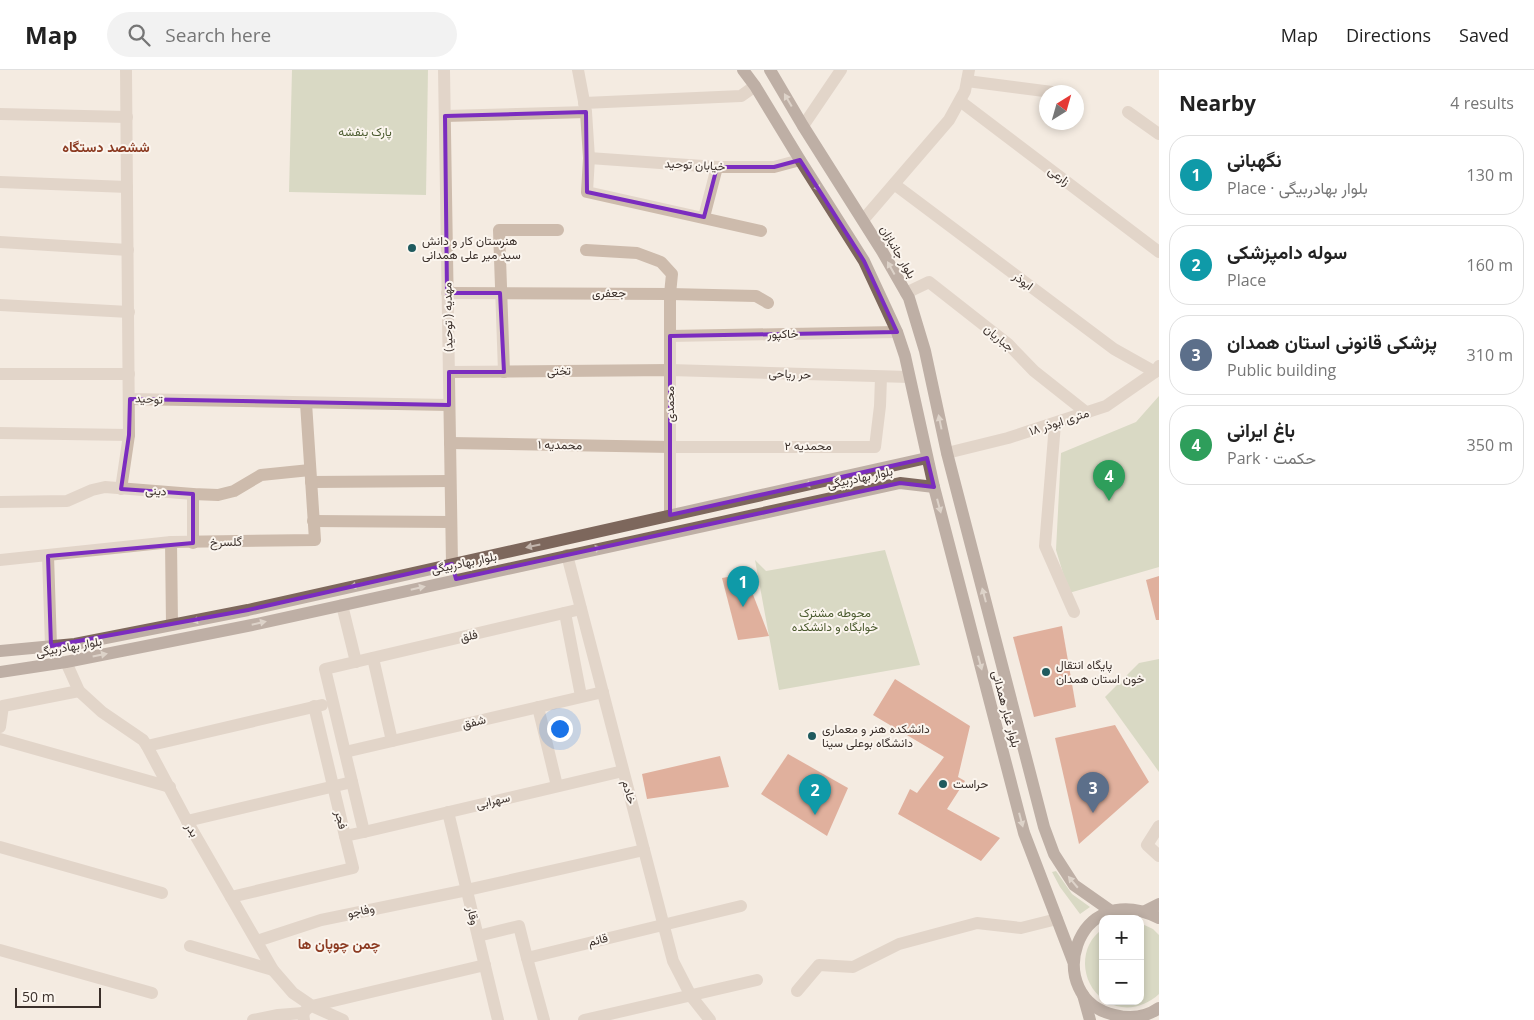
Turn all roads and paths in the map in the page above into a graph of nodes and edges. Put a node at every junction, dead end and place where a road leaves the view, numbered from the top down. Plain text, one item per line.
1 (126, 70) edge
2 (444, 70) edge
3 (578, 70) edge
4 (743, 70) edge
5 (770, 70) edge
6 (841, 70) edge
7 (968, 75) edge
8 (755, 86) junction
9 (1039, 89) edge
10 (960, 101) junction
11 (585, 107) junction
12 (1128, 112) dead end
13 (0, 114) edge
14 (445, 116) junction
15 (127, 117) junction
16 (803, 126) junction
17 (1159, 134) edge
18 (589, 158) junction
19 (800, 160) junction
20 (717, 167) junction
21 (0, 182) edge
22 (894, 184) junction
23 (127, 186) junction
24 (704, 217) junction
25 (863, 220) junction
26 (558, 230) dead end
27 (761, 231) dead end
28 (0, 242) edge
29 (128, 250) junction
30 (586, 250) dead end
31 (1159, 252) edge
32 (448, 293) junction
33 (500, 293) junction
34 (906, 293) junction
35 (670, 294) junction
36 (768, 303) dead end
37 (0, 305) edge
38 (129, 312) junction
39 (897, 332) junction
40 (670, 336) junction
41 (1157, 369) edge
42 (670, 370) junction
43 (449, 372) junction
44 (504, 372) junction
45 (0, 374) edge
46 (129, 374) junction
47 (881, 377) junction
48 (909, 377) junction
49 (130, 399) junction
50 (306, 403) junction
51 (449, 405) junction
52 (1087, 413) junction
53 (1055, 424) junction
54 (0, 433) edge
55 (129, 435) junction
56 (450, 443) junction
57 (670, 447) junction
58 (947, 453) junction
59 (927, 458) junction
60 (951, 470) joint
61 (310, 476) junction
62 (450, 481) junction
63 (934, 487) junction
64 (120, 489) junction
65 (193, 494) junction
66 (0, 502) edge
67 (670, 515) junction
68 (313, 521) junction
69 (451, 522) junction
70 (171, 542) junction
71 (193, 543) junction
72 (567, 555) junction
73 (48, 556) junction
74 (0, 560) edge
75 (452, 564) junction
76 (456, 579) junction
77 (342, 605) junction
78 (581, 609) junction
79 (1074, 612) dead end
80 (564, 613) junction
81 (172, 625) junction
82 (51, 646) junction
83 (0, 651) edge
84 (373, 658) junction
85 (66, 662) junction
86 (356, 662) junction
87 (0, 672) edge
88 (80, 690) junction
89 (602, 692) junction
90 (581, 696) junction
91 (333, 702) junction
92 (314, 706) junction
93 (538, 707) junction
94 (0, 728) edge
95 (0, 739) edge
96 (392, 741) junction
97 (147, 746) junction
98 (345, 752) junction
99 (623, 771) junction
100 (352, 782) junction
101 (557, 786) junction
102 (170, 787) junction
103 (333, 787) junction
104 (448, 812) junction
105 (187, 821) junction
106 (1159, 826) edge
107 (364, 832) junction
108 (345, 836) junction
109 (0, 847) edge
110 (644, 850) junction
111 (1159, 856) edge
112 (467, 890) junction
113 (162, 893) dead end
114 (231, 897) junction
115 (1159, 904) edge
116 (741, 906) dead end
117 (1112, 911) junction
118 (1145, 911) junction
119 (1159, 918) edge
120 (1057, 919) junction
121 (663, 924) junction
122 (478, 936) junction
123 (256, 941) junction
124 (190, 946) dead end
125 (0, 950) edge
126 (527, 958) junction
127 (1074, 961) junction
128 (485, 965) junction
129 (273, 970) junction
130 (757, 980) dead end
131 (797, 991) dead end
132 (152, 993) dead end
133 (1082, 993) junction
134 (691, 996) junction
135 (1157, 1012) edge
136 (307, 1013) edge
137 (253, 1020) edge
138 (343, 1020) edge
139 (498, 1020) edge
140 (544, 1020) edge
141 (584, 1020) edge
142 (710, 1020) edge
143 (1090, 1020) edge

1 - 15 street, توحید
2 - 14 street, مهدیه ( توحید)
3 - 11 street
4 - 8 main road
16 -> 5 main road, بلوار جانبازان
6 - 16 street
7 - 9 street
7 - 10 street
8 - 11 street
8 - 19 main road
10 - 22 street
10 - 31 street, زارعی
11 - 14 street
11 - 18 street
12 - 17 street
13 - 15 street
14 - 32 street, مهدیه ( توحید)
15 - 23 street, توحید
16 - 25 main road, بلوار جانبازان
18 - 20 street, خیابان توحید
18 - 24 street
19 - 20 street, خیابان توحید
19 -> 39 main road
20 - 24 street
21 - 23 street
22 - 25 street
22 - 41 street, ابوذر
23 - 29 street, توحید
24 - 27 street
34 -> 25 main road, بلوار جانبازان
26 - 33 street
28 - 29 street
29 - 38 street, توحید
30 - 35 street, محمدی
32 - 33 street, جعفری
32 - 43 street, مهدیه ( توحید)
33 - 35 street, جعفری
33 - 44 street
34 - 52 street, جباریان
58 -> 34 main road, بلوار جانبازان
35 - 36 street, جعفری
35 - 40 street, محمدی
37 - 38 street
38 - 46 street, توحید
39 - 40 street, خاکپور
39 - 48 main road
40 - 42 street, محمدی
41 - 52 street, ۱۸ متری ابوذر
42 - 44 street, تختی
42 - 47 street, حر ریاحی
42 - 57 street, محمدی
43 - 44 street, تختی
43 - 51 street, مهدیه ( توحید)
45 - 46 street
46 - 49 street, توحید
47 - 48 street, حر ریاحی
47 - 57 street, محمدیه ۲
48 - 59 main road
49 - 50 street, توحید
49 - 55 street
50 - 51 street, توحید
50 - 61 street, گلسرخ
51 - 56 street, مهدیه ( توحید)
52 - 53 street, ۱۸ متری ابوذر
53 - 58 street, ۱۸ متری ابوذر
53 - 79 street
54 - 55 street
55 - 64 street
56 - 57 street, محمدیه ۱
56 - 62 street, مهدیه ( توحید)
57 - 67 street, محمدی
58 - 60 main road, بلوار جانبازان
59 - 63 main road, بلوار غبار همدانی
59 -> 67 main road, بلوار بهادربیگی
117 -> 60 main road, بلوار غبار همدانی
61 - 62 street, دینی
61 - 65 street, دینی
61 - 68 street, گلسرخ
62 - 69 street, مهدیه ( توحید)
72 -> 63 main road, بلوار بهادربیگی
63 -> 120 main road, بلوار غبار همدانی
64 - 65 street, دینی
64 - 66 street, دینی
65 - 71 street
67 -> 75 main road, بلوار بهادربیگی
68 - 69 street
68 - 71 street, گلسرخ
69 - 75 street, مهدیه ( توحید)
70 - 71 street, گلسرخ
70 - 73 street, گلسرخ
70 - 81 street
72 - 76 main road, بلوار بهادربیگی
72 - 78 street, خادم
73 - 74 street, گلسرخ
73 - 82 street
75 - 76 main road
75 -> 81 main road, بلوار بهادربیگی
77 -> 76 main road, بلوار بهادربیگی
85 -> 77 main road, بلوار بهادربیگی
77 - 86 street
78 - 80 street, فلق
78 - 89 street, خادم
80 - 84 street, فلق
80 - 90 street
81 - 82 main road, بلوار بهادربیگی
82 - 83 main road, بلوار بهادربیگی
84 - 86 street, فلق
84 - 96 street
85 - 87 main road, بلوار بهادربیگی
85 - 88 street, بدر
86 - 91 street, فلق
88 - 94 street
88 - 97 street, بدر
89 - 90 street, شفق
89 - 99 street, خادم
90 - 93 street, شفق
91 - 92 street
91 - 98 street, فجر
92 - 97 street
92 - 103 street, فجر
93 - 96 street, شفق
93 - 101 street
95 - 102 street
96 - 98 street, شفق
97 - 102 street, بدر
98 - 100 street, فجر
99 - 101 street, سهرابی
99 - 110 street, خادم
100 - 103 street
100 - 107 street, فجر
101 - 104 street, سهرابی
102 - 105 street, بدر
103 - 105 street
103 - 108 street, فجر
104 - 107 street, سهرابی
104 - 112 street, وقار
105 - 114 street, بدر
106 - 111 street
107 - 108 street, فجر
108 - 114 street
109 - 113 street
110 - 112 street, وفاجو
110 - 121 street, خادم
112 - 122 street, وقار
112 - 123 street, وفاجو
114 - 123 street, بدر
115 - 118 main road
116 - 121 street, قائم
117 - 118 main road
117 - 127 main road
118 - 119 main road
120 - 127 main road, بلوار غبار همدانی
120 - 131 street
121 - 126 street, قائم
121 - 134 street, خادم
122 - 126 street
122 - 128 street, وقار
123 - 129 street, بدر
124 - 129 street
125 - 132 street
126 - 140 street
127 - 133 main road, بلوار غبار همدانی
128 - 136 street
128 - 139 street, وقار
129 - 136 street, بدر
130 - 134 street
133 - 135 main road
133 - 143 main road, بلوار غبار همدانی
134 - 141 street
134 - 142 street, خادم
136 - 137 street
136 - 138 street, بدر

